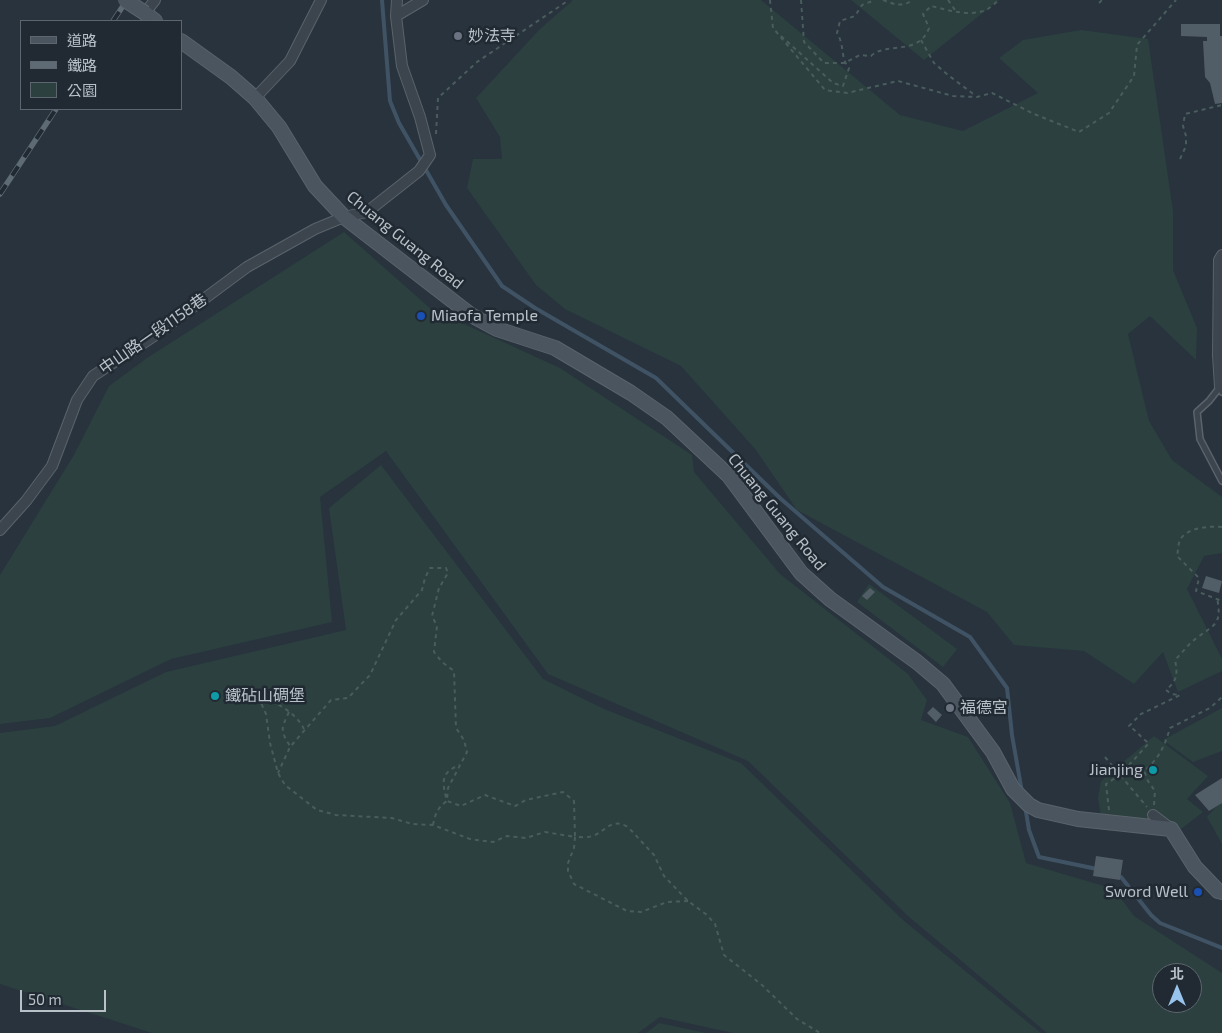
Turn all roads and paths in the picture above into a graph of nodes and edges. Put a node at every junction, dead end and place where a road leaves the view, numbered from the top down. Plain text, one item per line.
1 (126, 0) edge
2 (155, 0) edge
3 (321, 0) edge
4 (397, 0) edge
5 (423, 0) edge
6 (569, 0) edge
7 (770, 0) edge
8 (801, 0) edge
9 (874, 0) edge
10 (883, 0) edge
11 (912, 0) edge
12 (948, 0) edge
13 (999, 0) edge
14 (1102, 0) edge
15 (1176, 0) edge
16 (1099, 2) dead end
17 (956, 12) junction
18 (396, 16) junction
19 (150, 17) edge
20 (773, 28) junction
21 (921, 40) junction
22 (182, 41) edge
23 (844, 63) junction
24 (977, 97) junction
25 (255, 98) junction
26 (1222, 105) edge
27 (428, 158) junction
28 (1180, 159) dead end
29 (344, 217) junction
30 (1222, 255) edge
31 (1221, 389) edge
32 (1222, 480) edge
33 (1222, 527) edge
34 (0, 530) edge
35 (1217, 598) junction
36 (1222, 601) edge
37 (257, 694) junction
38 (228, 696) dead end
39 (1222, 697) edge
40 (289, 712) junction
41 (304, 730) junction
42 (290, 747) junction
43 (1105, 756) dead end
44 (460, 765) junction
45 (278, 773) junction
46 (1120, 775) junction
47 (447, 801) junction
48 (1152, 810) junction
49 (1110, 822) junction
50 (434, 825) junction
51 (1171, 829) junction
52 (576, 837) junction
53 (1222, 892) edge
54 (688, 902) junction
55 (820, 1033) edge

1 - 19 street, bridge
2 - 19 street
3 - 25 street
4 - 18 street
5 - 18 street
6 - 27 path
7 - 20 path
8 - 23 path
9 - 23 path
10 - 11 path
12 - 17 path
13 - 17 path
14 - 16 path
15 - 24 path
17 - 21 path
18 - 27 street
20 - 23 path
20 - 24 path
21 - 23 path
21 - 24 path
22 - 25 street, Chuang Guang Road
25 - 29 street, Chuang Guang Road
26 - 28 path
27 - 29 street, 中山路一段1158巷
29 - 34 street, 中山路一段1158巷
29 - 49 street, Chuang Guang Road
30 - 31 street
31 - 32 lane
33 - 35 path
35 - 36 path
35 - 46 path
37 - 38 path
37 - 40 path
37 - 45 path
39 - 48 path
40 - 41 path
40 - 42 path
41 - 42 path
41 - 44 path
42 - 45 path
43 - 46 path
44 - 47 path
44 - 47 path
45 - 50 path
46 - 48 path
46 - 49 path
47 - 50 path
47 - 52 path
48 - 51 street
49 - 51 street, Chuang Guang Road
50 - 52 path
51 - 53 street
52 - 54 path
52 - 54 path
54 - 55 path

